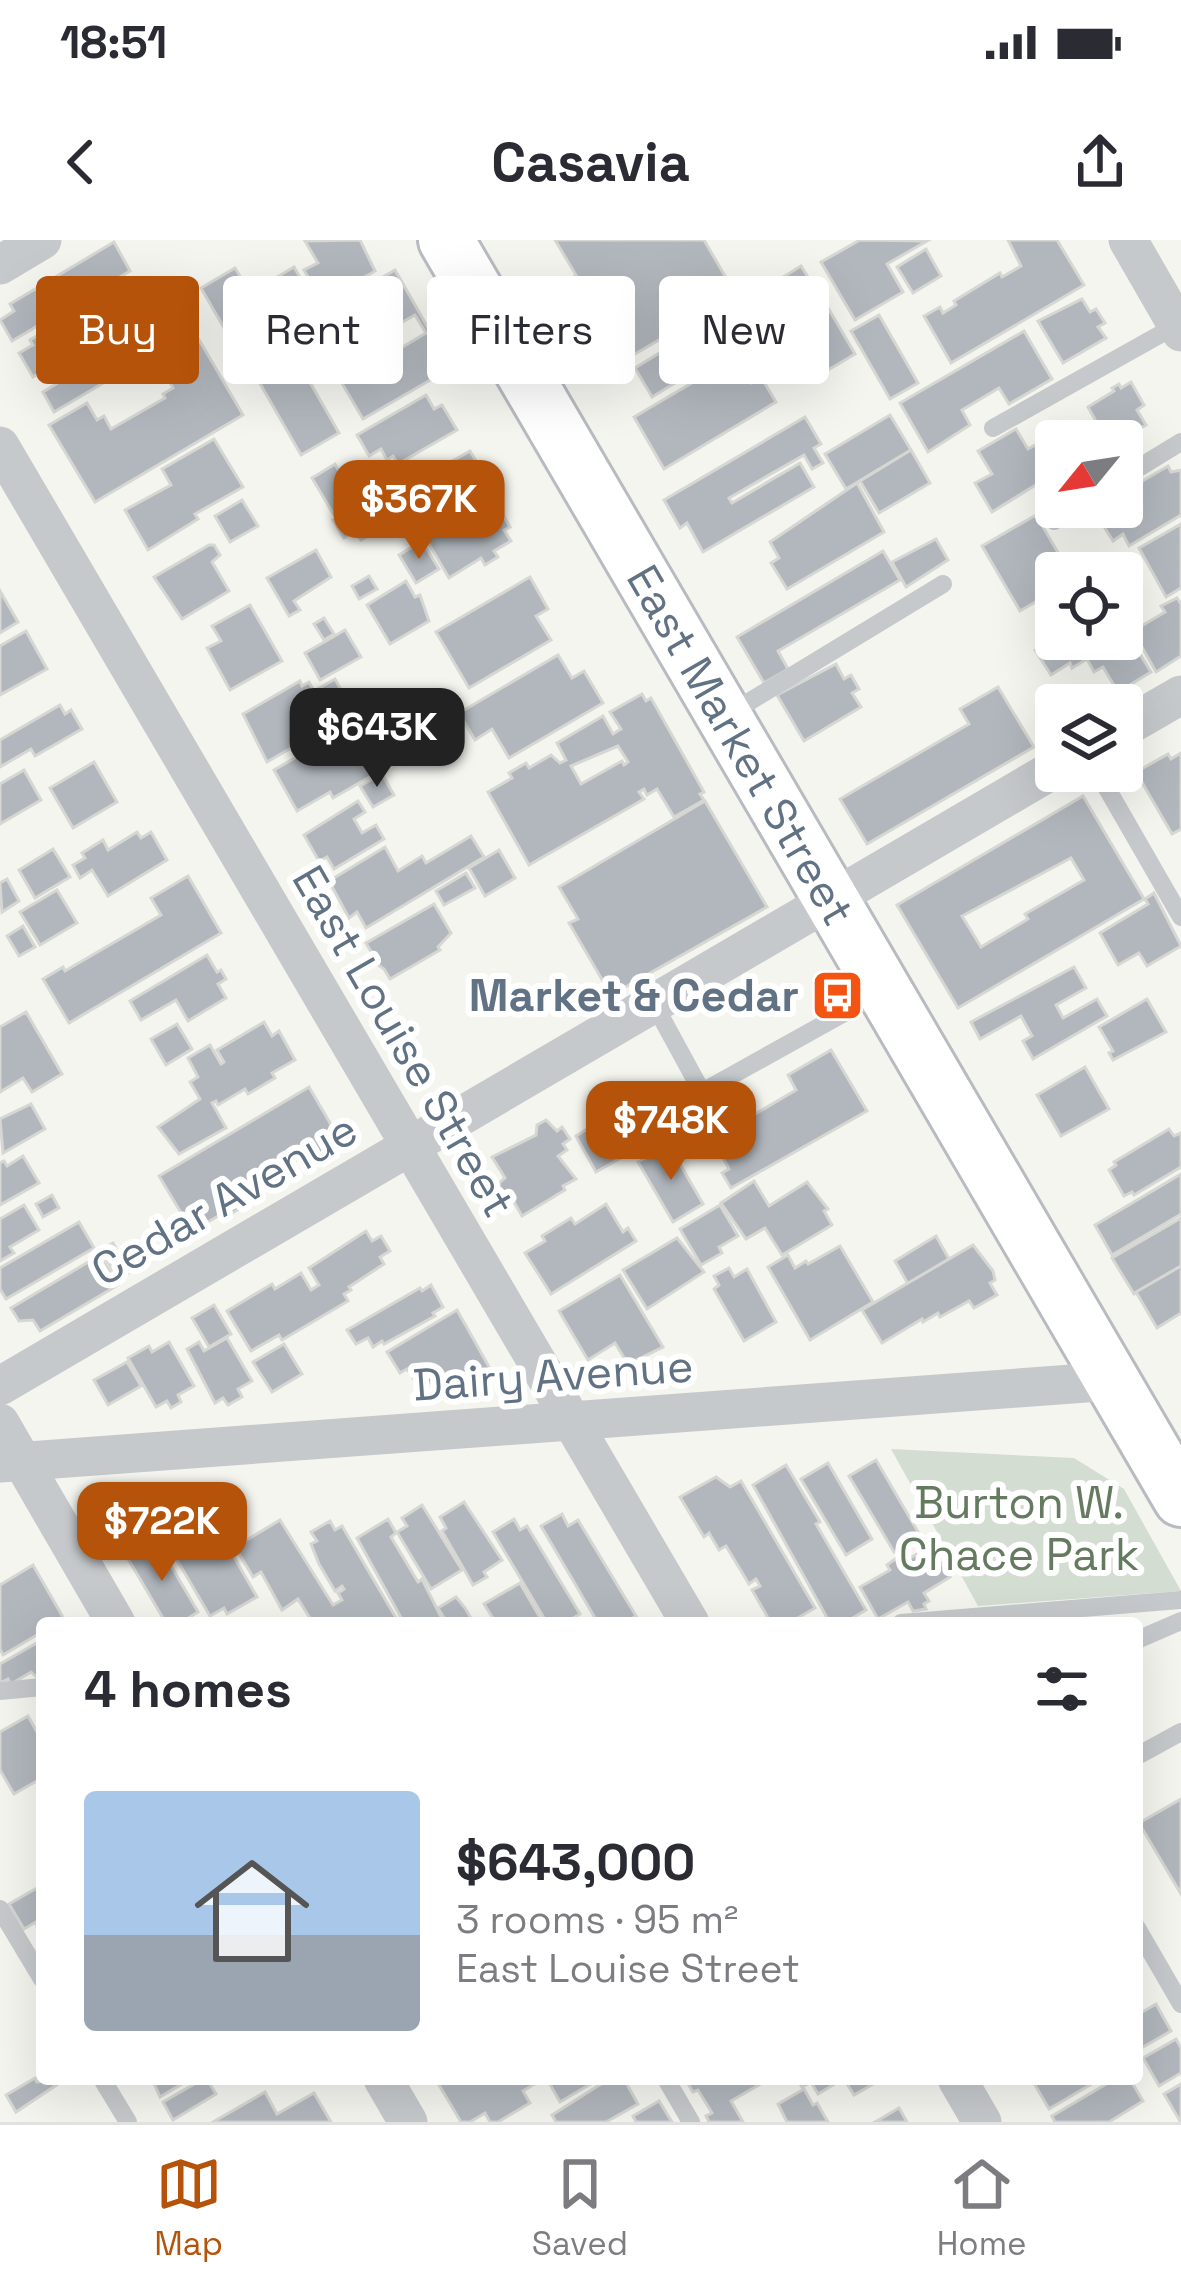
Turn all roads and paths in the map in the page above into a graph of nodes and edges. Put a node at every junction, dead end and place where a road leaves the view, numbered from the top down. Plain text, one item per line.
1 (42, 240) edge
2 (446, 240) edge
3 (1128, 240) edge
4 (0, 265) edge
5 (1179, 328) edge
6 (994, 428) dead end
7 (1181, 442) edge
8 (0, 446) edge
9 (1143, 465) edge
10 (943, 584) dead end
11 (1181, 695) edge
12 (725, 716) junction
13 (1143, 717) edge
14 (1035, 780) edge
15 (1109, 792) edge
16 (831, 899) junction
17 (1181, 917) edge
18 (884, 991) junction
19 (654, 1004) junction
20 (410, 1146) junction
21 (1113, 1381) junction
22 (0, 1386) edge
23 (573, 1422) junction
24 (0, 1424) edge
25 (11, 1462) edge
26 (1181, 1499) edge
27 (1181, 1600) edge
28 (112, 1617) edge
29 (687, 1617) edge
30 (1001, 1617) edge
31 (1181, 1621) edge
32 (1143, 1637) edge
33 (36, 1688) edge
34 (0, 1691) edge
35 (1181, 1732) edge
36 (1143, 1753) edge
37 (0, 1909) edge
38 (1143, 1936) edge
39 (36, 1968) edge
40 (1175, 1978) edge
41 (1181, 2003) edge
42 (106, 2085) edge
43 (386, 2085) edge
44 (669, 2085) edge
45 (960, 2085) edge
46 (128, 2122) edge
47 (408, 2122) edge
48 (691, 2122) edge
49 (982, 2122) edge

1 - 4 street
2 - 12 street, East Market Street
3 - 5 street
5 - 6 lane
7 - 9 lane
8 - 20 street, East Louise Street
10 - 12 lane
11 - 13 street
12 - 16 street, East Market Street
14 - 16 street, Cedar Avenue
15 - 17 lane
16 - 18 street, East Market Street
16 - 19 street, Cedar Avenue
18 - 19 lane
18 - 21 street, East Market Street
19 - 20 street, Cedar Avenue
20 - 22 street, Cedar Avenue
20 - 23 street, East Louise Street
21 - 23 street, Dairy Avenue
21 - 26 street, East Market Street
23 - 25 street, Dairy Avenue
23 - 29 street, East Louise Street
24 - 25 street
25 - 28 street
27 - 30 lane
31 - 32 lane
33 - 34 lane
35 - 36 lane
37 - 39 lane
38 - 40 lane
40 - 41 lane
42 - 46 lane
43 - 47 street
44 - 48 lane
45 - 49 street

